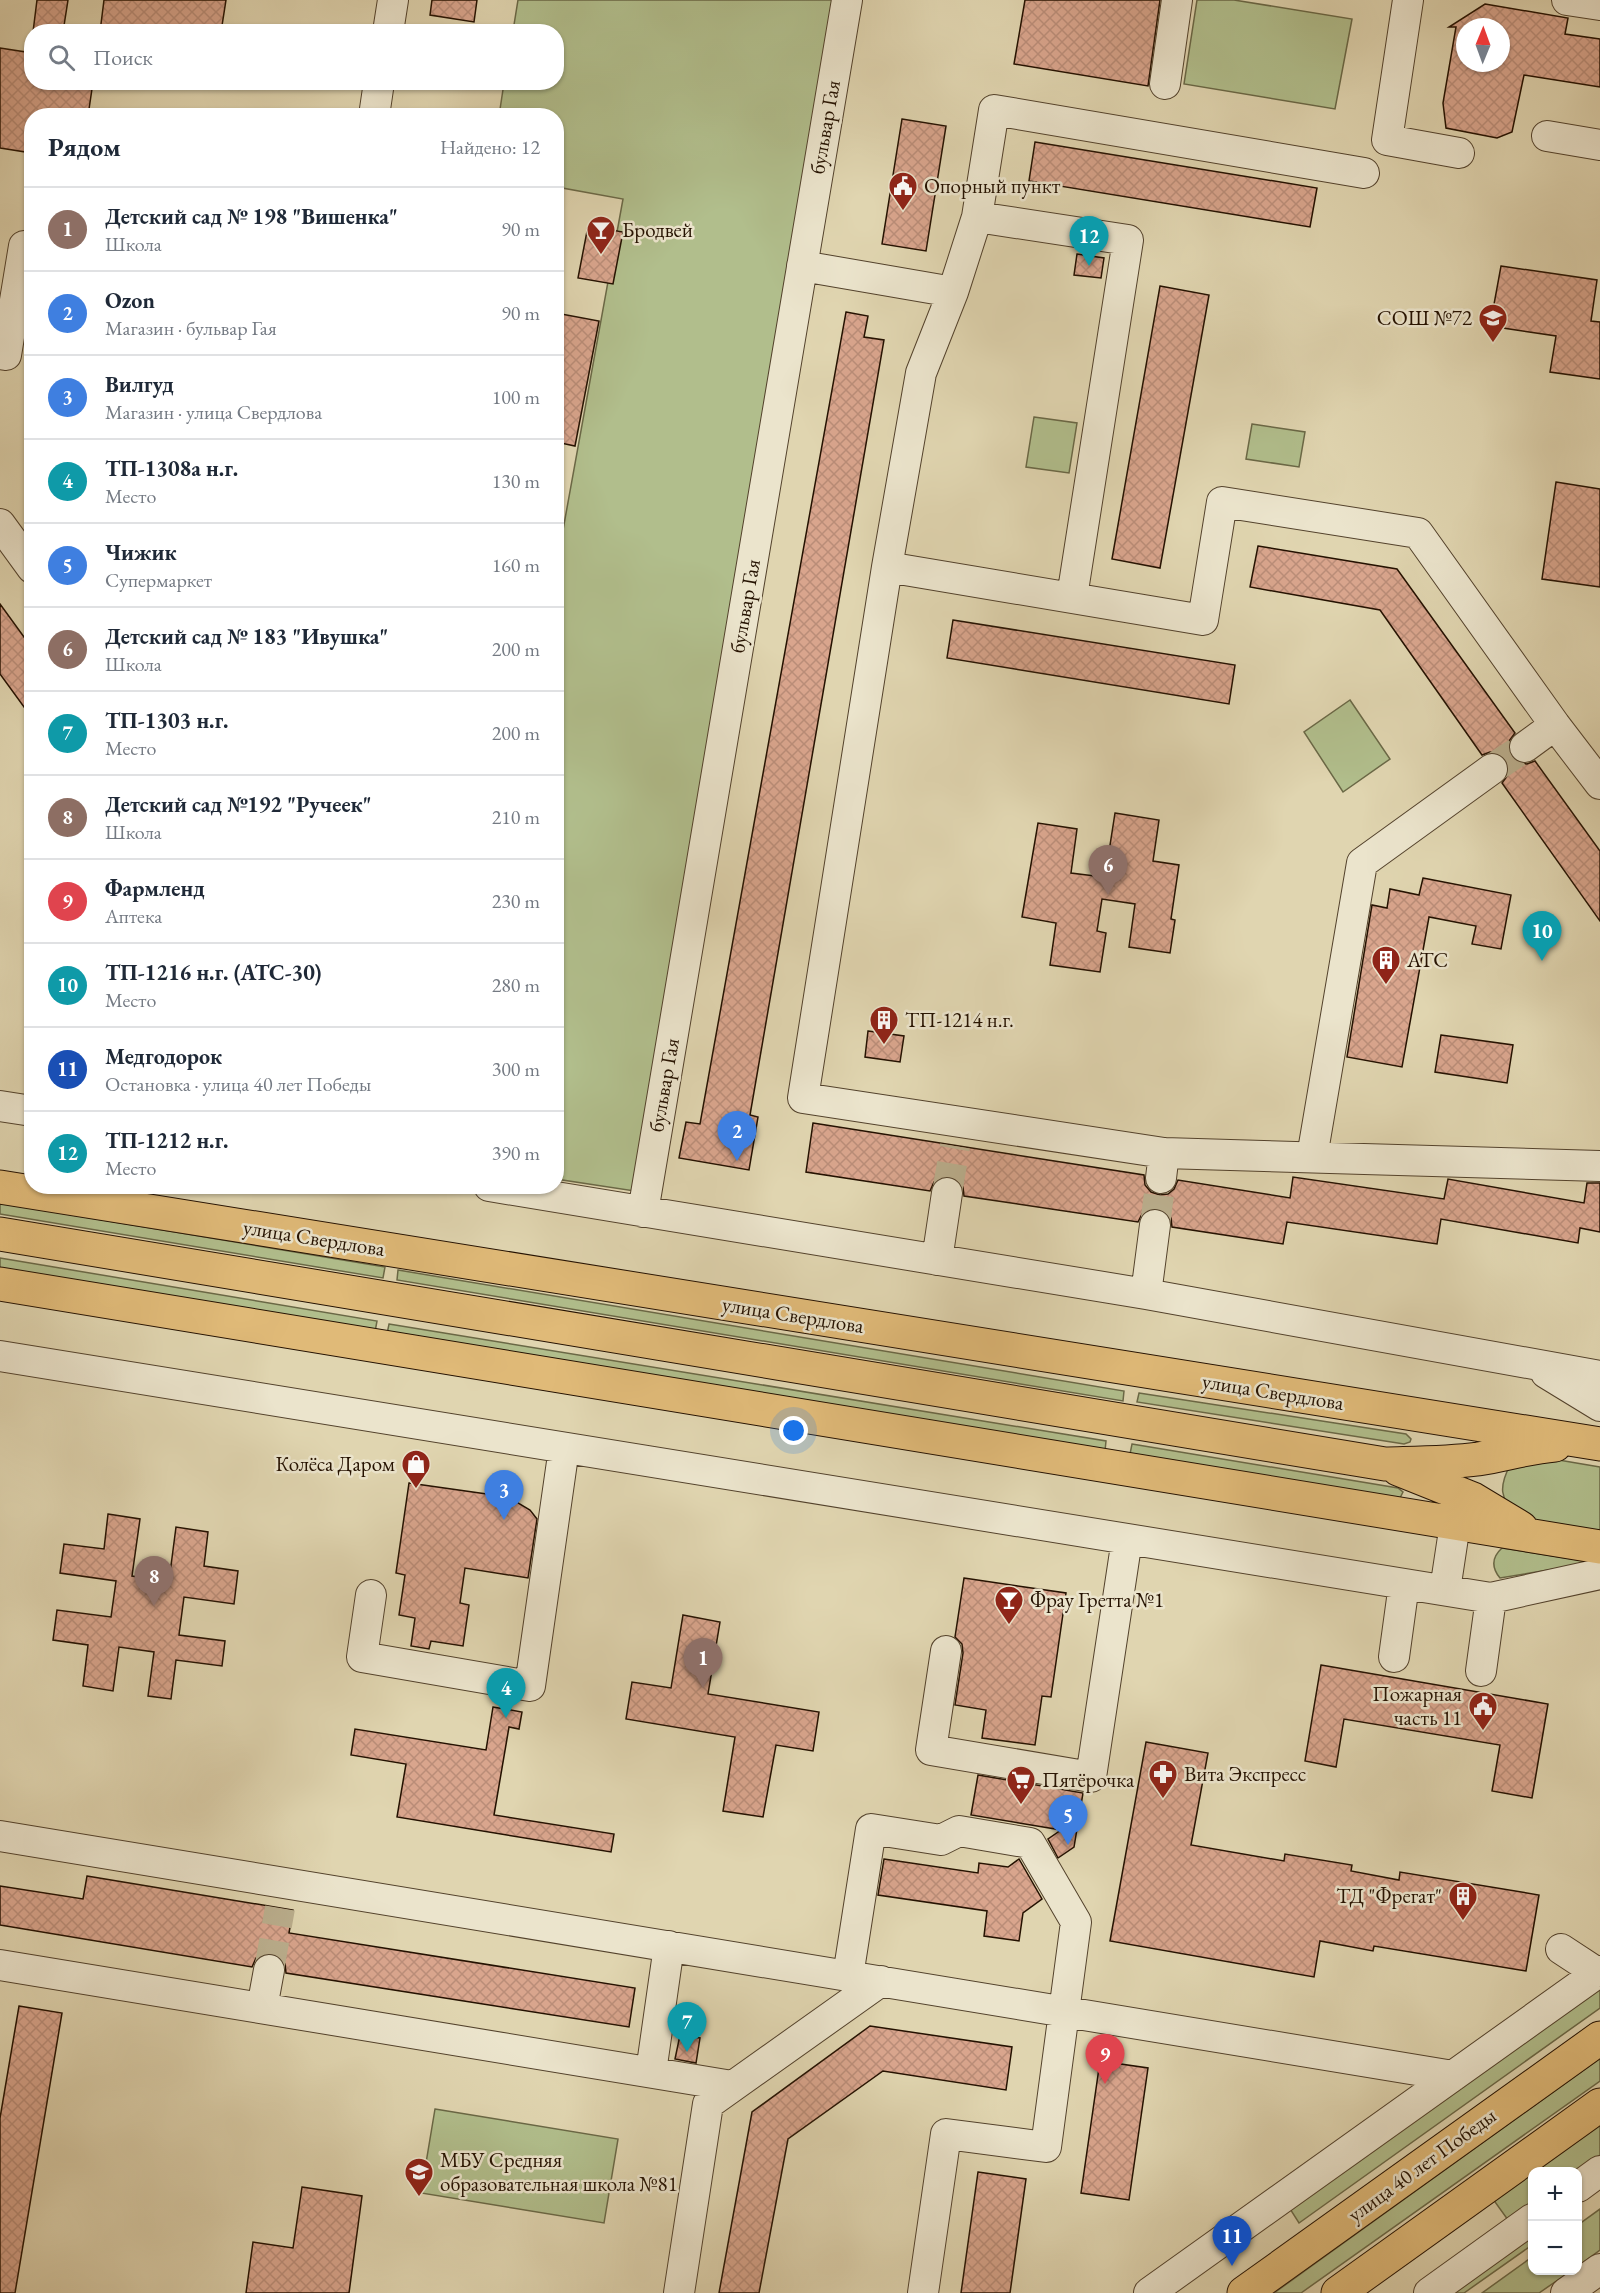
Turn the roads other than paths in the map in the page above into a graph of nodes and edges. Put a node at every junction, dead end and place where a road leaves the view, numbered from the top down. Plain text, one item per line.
1 (393, 0) edge
2 (847, 0) edge
3 (1177, 0) edge
4 (1408, 0) edge
5 (1568, 0) edge
6 (1600, 5) edge
7 (389, 24) edge
8 (1165, 84) dead end
9 (378, 90) edge
10 (375, 108) edge
11 (1547, 136) dead end
12 (1600, 145) edge
13 (1458, 153) dead end
14 (1364, 173) dead end
15 (977, 218) junction
16 (24, 246) dead end
17 (802, 266) junction
18 (954, 292) junction
19 (0, 354) edge
20 (0, 524) edge
21 (24, 557) edge
22 (888, 567) junction
23 (1072, 597) junction
24 (1555, 725) junction
25 (1525, 747) tunnel mouth
26 (1492, 769) tunnel mouth
27 (1600, 784) edge
28 (0, 1106) edge
29 (24, 1110) edge
30 (1312, 1157) junction
31 (1600, 1166) edge
32 (0, 1187) edge
33 (24, 1191) edge
34 (947, 1193) tunnel mouth
35 (44, 1194) edge
36 (536, 1194) edge
37 (643, 1212) junction
38 (1155, 1225) tunnel mouth
39 (0, 1234) edge
40 (937, 1260) junction
41 (0, 1284) edge
42 (1146, 1294) junction
43 (0, 1356) edge
44 (1534, 1365) junction
45 (1600, 1376) edge
46 (1600, 1406) edge
47 (1593, 1443) edge
48 (564, 1448) junction
49 (1513, 1453) junction
50 (1385, 1464) junction
51 (1502, 1517) junction
52 (1455, 1524) junction
53 (1127, 1539) junction
54 (1559, 1541) junction
55 (1600, 1547) edge
56 (1600, 1574) edge
57 (1404, 1584) junction
58 (1445, 1590) junction
59 (371, 1595) dead end
60 (1491, 1598) junction
61 (946, 1651) dead end
62 (1394, 1657) dead end
63 (1481, 1671) dead end
64 (0, 1836) edge
65 (669, 1946) junction
66 (1561, 1950) dead end
67 (0, 1965) edge
68 (269, 1970) tunnel mouth
69 (1598, 1971) edge
70 (848, 1976) junction
71 (881, 1981) junction
72 (262, 2008) junction
73 (1065, 2012) junction
74 (1600, 2038) edge
75 (651, 2072) junction
76 (1453, 2076) junction
77 (732, 2086) junction
78 (1600, 2105) edge
79 (1600, 2171) edge
80 (1582, 2184) edge
81 (1530, 2221) edge
82 (1600, 2269) edge
83 (679, 2293) edge
84 (923, 2293) edge
85 (1149, 2293) edge
86 (1244, 2293) edge
87 (1338, 2293) edge
88 (1429, 2293) edge
89 (1566, 2293) edge

1 - 7 street
2 - 17 street, бульвар Гая
3 - 8 street
4 - 13 street
5 - 6 street
9 - 10 street
11 - 12 street
14 - 15 street
15 - 18 street
15 - 23 street
16 - 19 street
17 - 18 street
17 - 37 street, бульвар Гая
18 - 22 street
20 - 21 street
22 - 23 street
22 - 30 street
23 - 24 street
24 - 25 street
24 - 27 street
26 - 30 street
28 - 29 street
30 - 31 street
32 - 33 main road, улица Свердлова
34 - 40 street
35 - 47 main road, улица Свердлова
36 - 37 street
37 - 40 street
38 - 42 street
39 - 50 main road, улица Свердлова
40 - 42 street
41 - 52 main road, улица Свердлова
42 - 44 street
43 - 48 street
44 - 45 street
44 - 46 street
47 - 49 main road, улица Свердлова
48 - 53 street
48 - 59 street
49 - 50 main road, улица Свердлова
49 - 51 main road
50 - 51 main road, улица Свердлова
51 - 54 main road, улица Свердлова
52 - 54 main road, улица Свердлова
52 - 58 street
53 - 57 street
53 - 61 street
54 - 55 main road, улица Свердлова
56 - 60 street
57 - 58 street
57 - 62 street
58 - 60 street
60 - 63 street
64 - 65 street
65 - 70 street
65 - 75 street
66 - 69 street
67 - 72 street
68 - 72 street
69 - 76 street
70 - 71 street
70 - 73 street
71 - 73 street
71 - 77 street
72 - 75 street
73 - 76 street
73 - 84 street
74 - 86 main road, улица 40 лет Победы
75 - 77 street
76 - 85 street
77 - 83 street
78 - 87 main road
79 - 80 street
81 - 88 street
82 - 89 street

